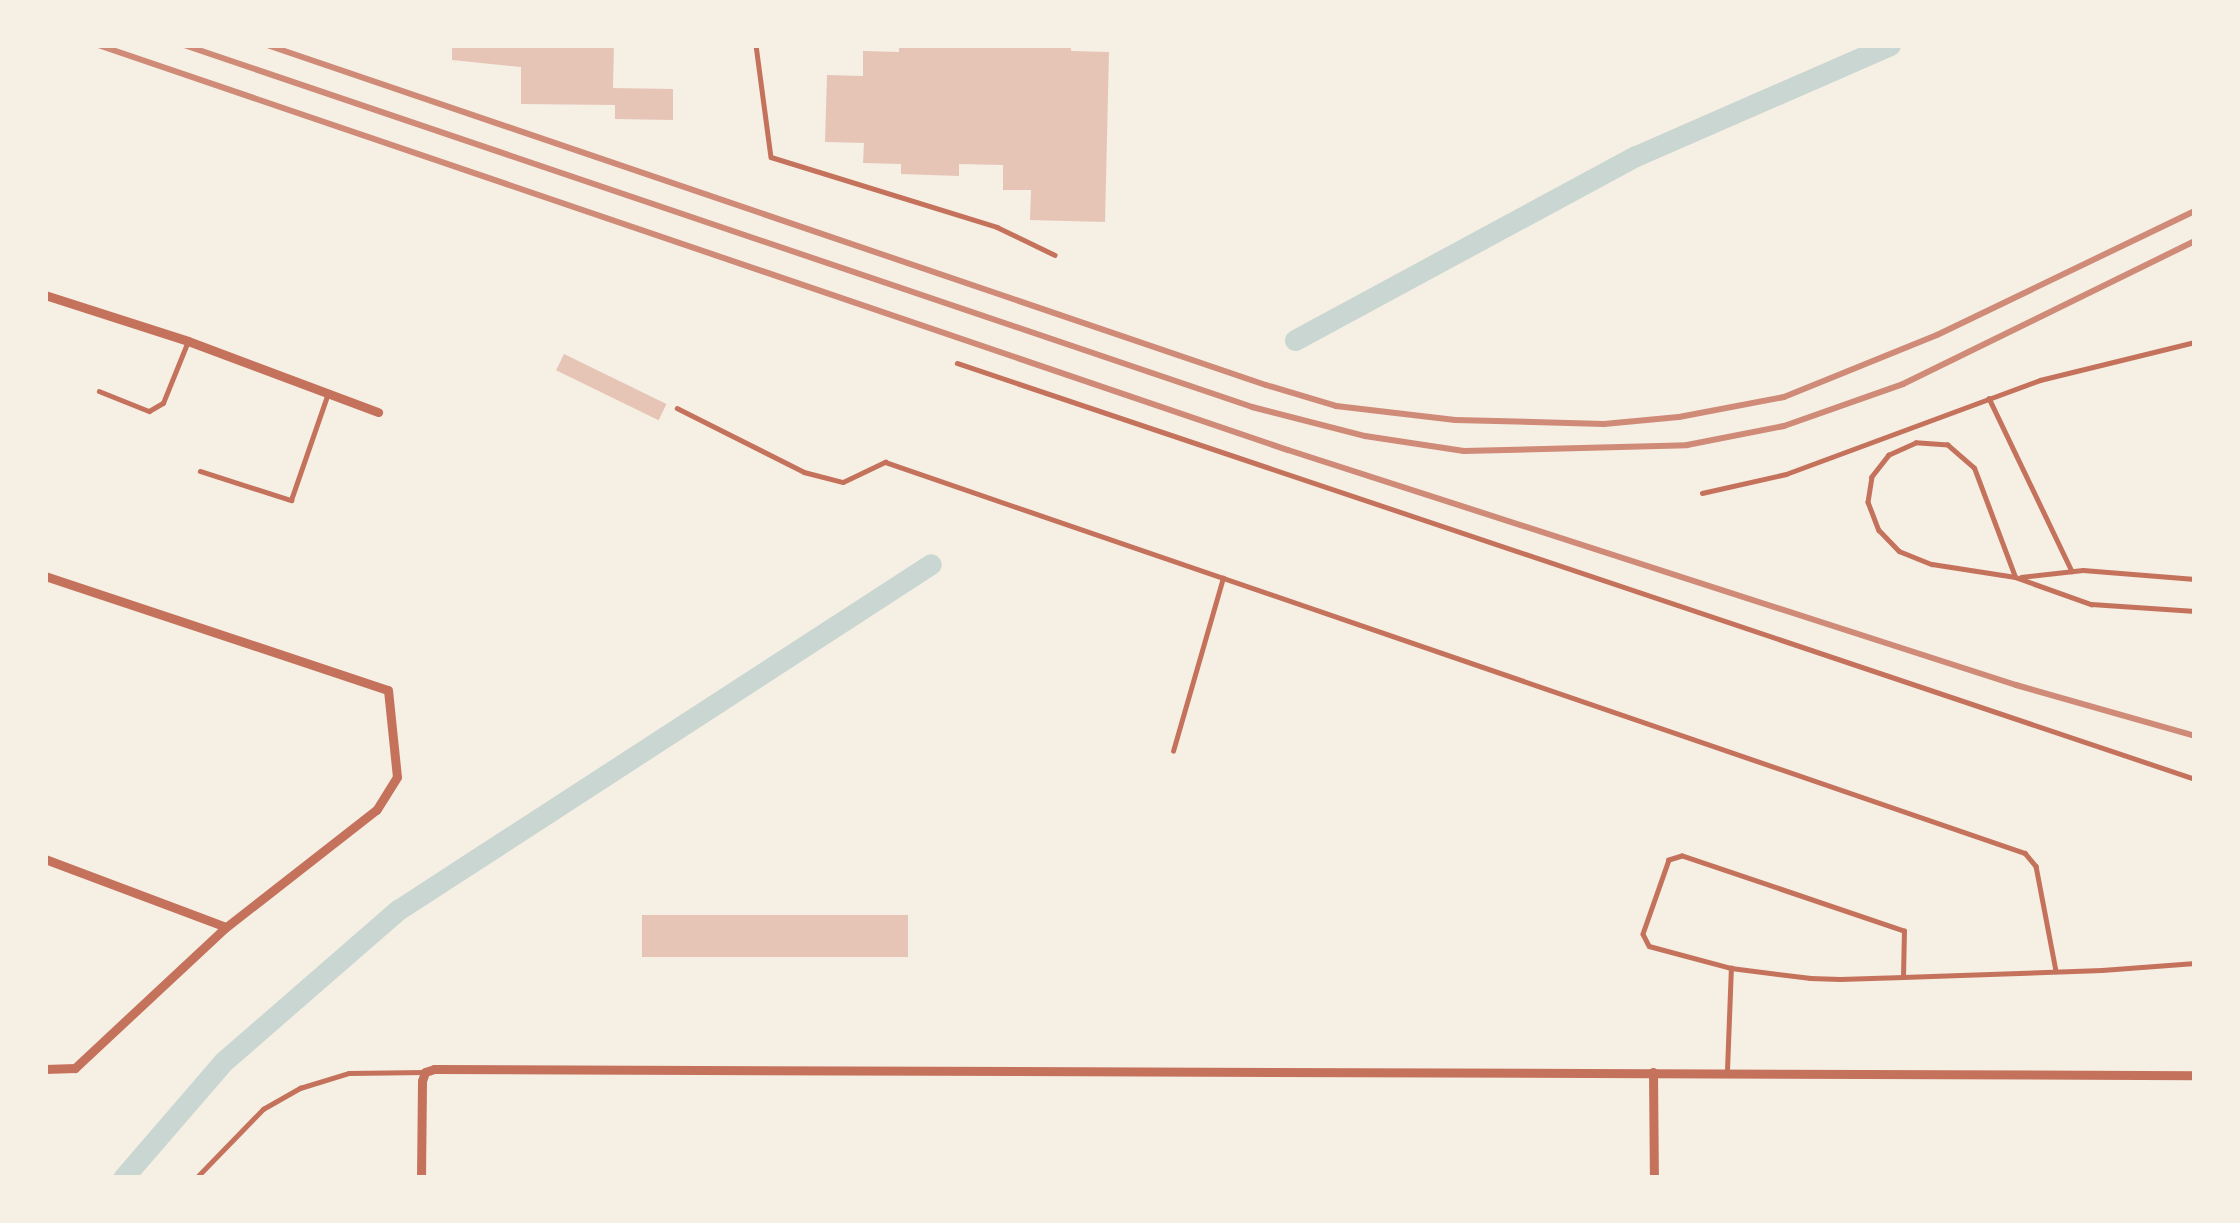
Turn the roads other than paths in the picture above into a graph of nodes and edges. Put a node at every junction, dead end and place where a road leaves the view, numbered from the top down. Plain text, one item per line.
1 (756, 45) edge
2 (1055, 255) dead end
3 (45, 295) edge
4 (188, 340) junction
5 (2195, 342) edge
6 (957, 363) dead end
7 (99, 391) dead end
8 (328, 393) junction
9 (1989, 398) junction
10 (677, 408) dead end
11 (378, 412) dead end
12 (1895, 432) junction
13 (1902, 448) junction
14 (200, 471) dead end
15 (1702, 494) dead end
16 (2072, 571) junction
17 (45, 576) edge
18 (1223, 578) junction
19 (2015, 578) junction
20 (2195, 579) edge
21 (2195, 611) edge
22 (1173, 751) dead end
23 (2195, 778) edge
24 (45, 860) edge
25 (226, 927) junction
26 (2195, 963) edge
27 (1732, 968) junction
28 (2056, 971) junction
29 (1903, 977) junction
30 (45, 1069) edge
31 (425, 1072) junction
32 (1653, 1072) junction
33 (1727, 1073) junction
34 (2195, 1076) edge
35 (196, 1178) edge
36 (421, 1178) edge
37 (1654, 1178) edge

1 - 2 lane
3 - 4 street
4 - 7 lane
4 - 8 street
5 - 9 lane
6 - 23 lane
8 - 11 street
8 - 14 lane
9 - 12 lane
9 - 16 lane
10 - 18 lane
12 - 13 lane
12 - 15 lane
13 - 19 lane
13 - 19 lane
16 - 19 lane
16 - 20 lane
17 - 25 street
18 - 22 lane
18 - 28 lane
19 - 21 lane
24 - 25 street
25 - 30 street
26 - 28 lane
27 - 29 lane
27 - 29 lane
27 - 33 lane
28 - 29 lane
31 - 32 street
31 - 35 lane
31 - 36 street
32 - 33 street
32 - 37 street
33 - 34 street

